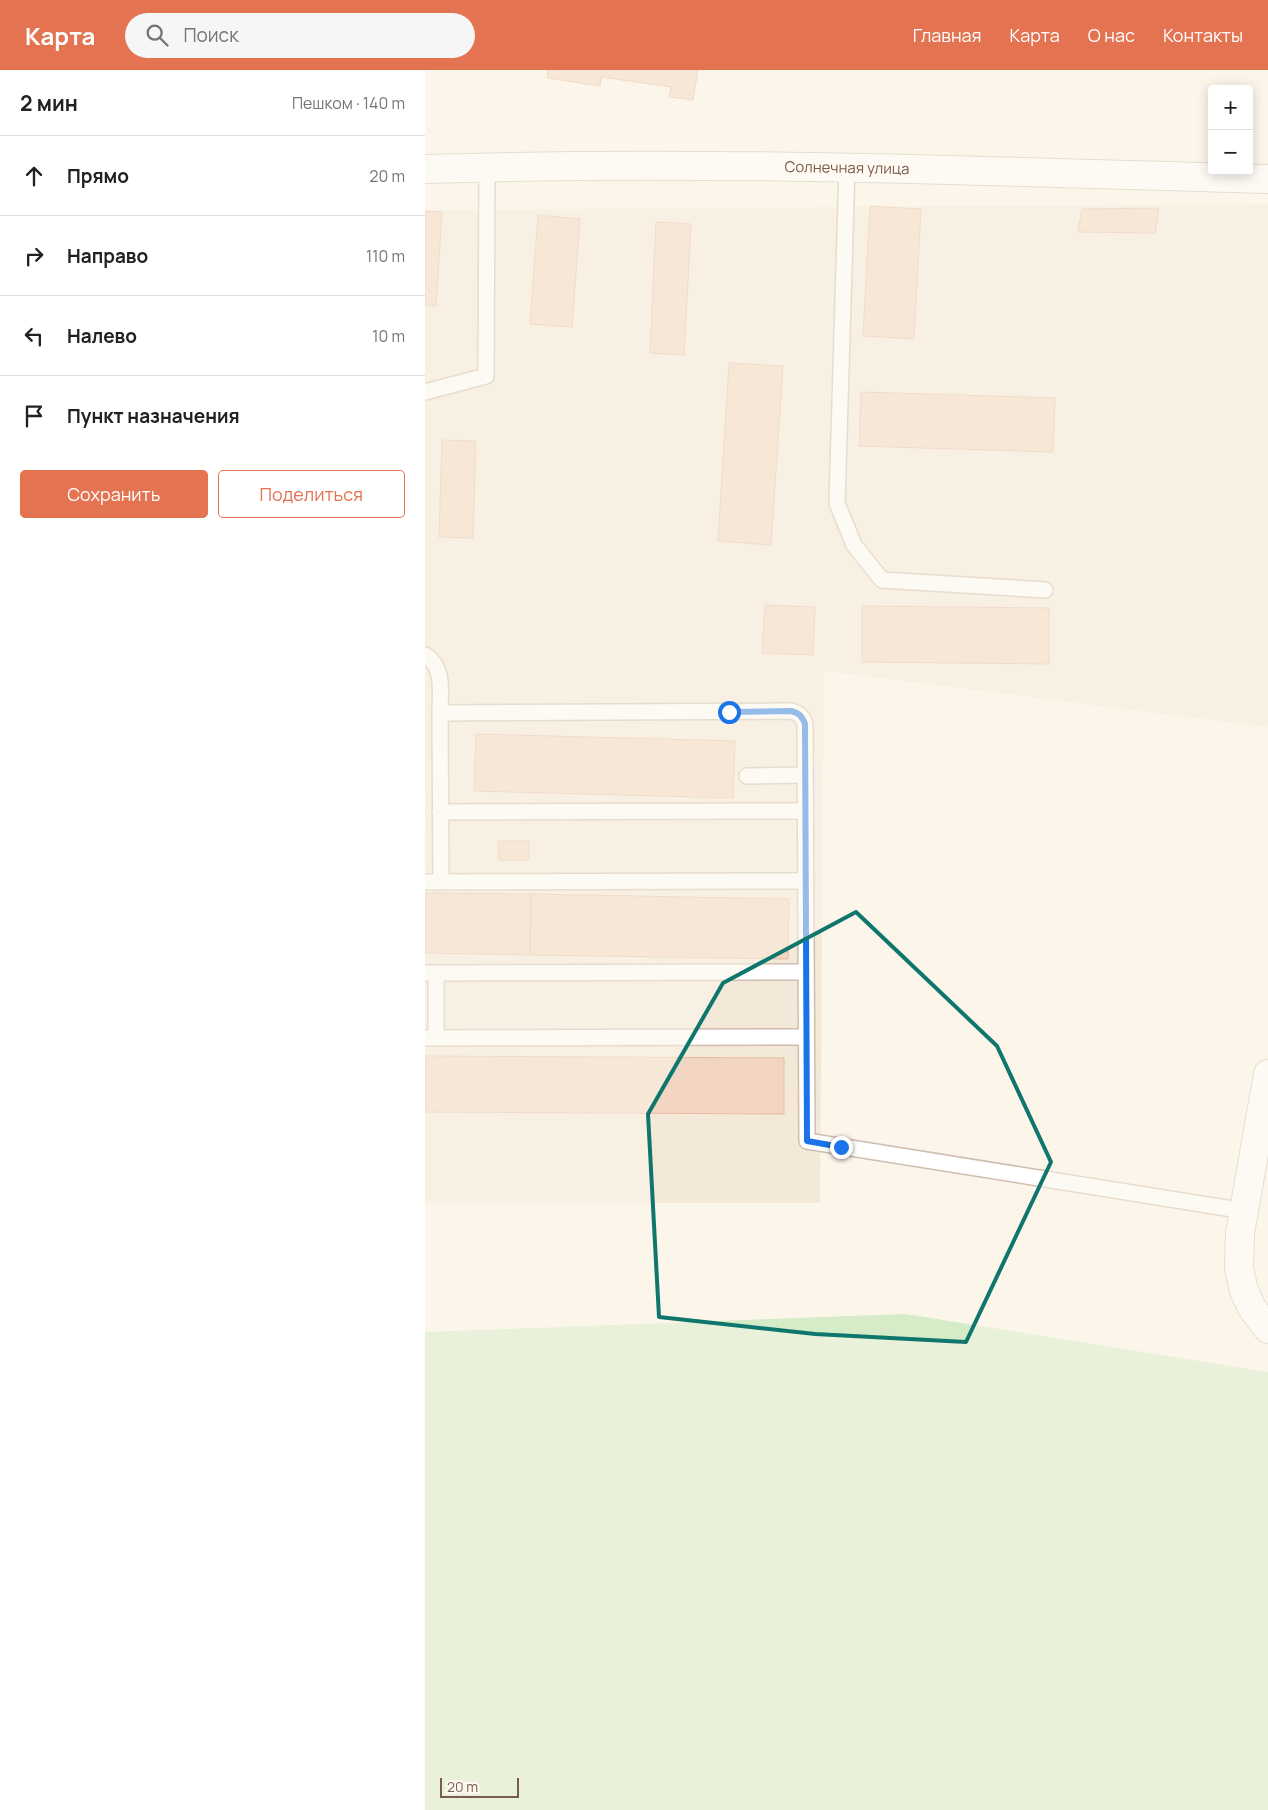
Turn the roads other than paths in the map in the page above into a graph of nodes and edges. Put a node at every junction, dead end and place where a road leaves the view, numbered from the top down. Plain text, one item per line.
1 (487, 167) junction
2 (847, 167) junction
3 (425, 169) edge
4 (1268, 179) edge
5 (425, 392) edge
6 (1045, 590) dead end
7 (425, 655) edge
8 (440, 713) junction
9 (805, 775) junction
10 (747, 776) dead end
11 (805, 811) junction
12 (440, 812) junction
13 (805, 881) junction
14 (425, 882) edge
15 (441, 882) junction
16 (806, 972) junction
17 (431, 973) edge
18 (806, 1037) junction
19 (431, 1038) edge
20 (1268, 1074) edge
21 (1245, 1211) junction
22 (1268, 1329) edge

1 - 2 street, Солнечная улица
1 - 3 street, Солнечная улица
1 - 5 lane
2 - 4 street, Солнечная улица
2 - 6 lane
7 - 8 lane
8 - 9 lane
8 - 12 lane
9 - 10 lane
9 - 11 lane
11 - 12 lane
11 - 13 lane
12 - 15 lane
13 - 15 lane
13 - 16 lane
14 - 15 lane
16 - 17 lane
16 - 18 lane
17 - 19 lane
18 - 19 lane
18 - 21 lane
20 - 21 street
21 - 22 street

